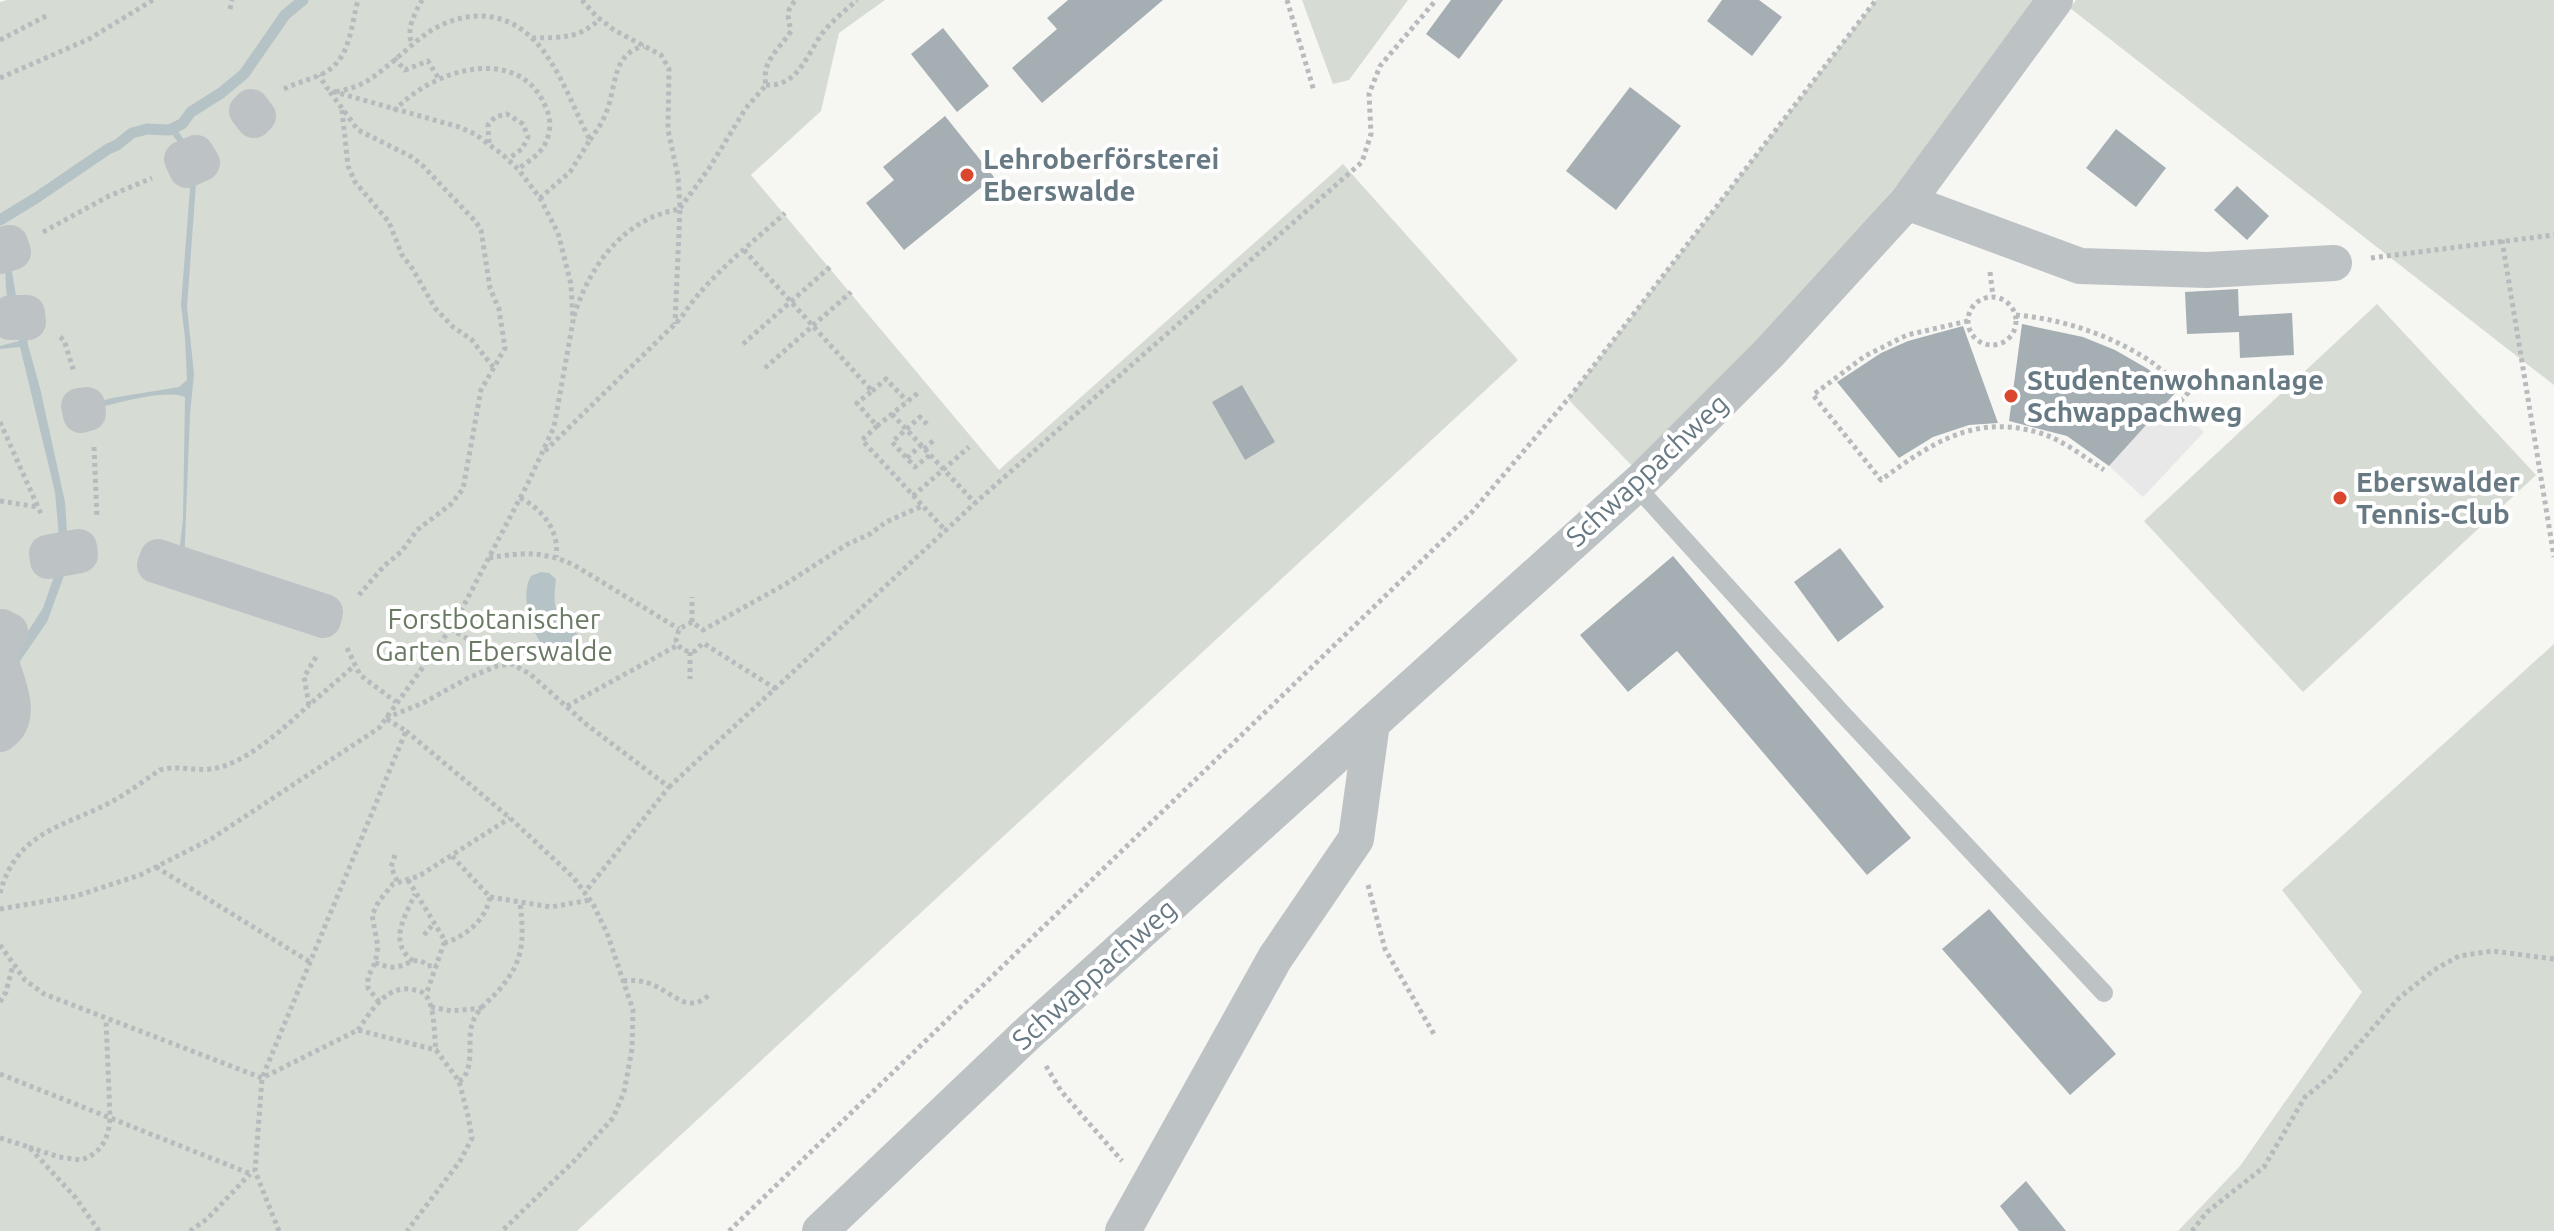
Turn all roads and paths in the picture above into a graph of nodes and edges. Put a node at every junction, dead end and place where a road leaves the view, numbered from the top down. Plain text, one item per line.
1 (153, 0) edge
2 (232, 0) edge
3 (358, 0) edge
4 (422, 0) edge
5 (582, 0) edge
6 (796, 0) edge
7 (857, 0) edge
8 (1287, 0) edge
9 (1436, 0) edge
10 (1876, 0) edge
11 (2055, 0) edge
12 (230, 9) dead end
13 (46, 16) dead end
14 (600, 19) junction
15 (531, 38) junction
16 (0, 40) edge
17 (411, 41) dead end
18 (646, 46) junction
19 (394, 58) junction
20 (319, 75) junction
21 (0, 78) edge
22 (439, 79) junction
23 (766, 85) junction
24 (327, 88) junction
25 (1314, 91) dead end
26 (335, 92) junction
27 (341, 109) junction
28 (394, 111) junction
29 (255, 112) dead end
30 (590, 140) junction
31 (489, 144) junction
32 (508, 159) junction
33 (184, 164) dead end
34 (518, 169) junction
35 (540, 198) junction
36 (1907, 202) junction
37 (680, 209) junction
38 (785, 213) dead end
39 (2554, 235) edge
40 (2502, 240) junction
41 (4, 248) edge
42 (744, 250) junction
43 (2334, 263) joint
44 (830, 267) dead end
45 (851, 292) dead end
46 (791, 302) junction
47 (2016, 315) junction
48 (27, 317) dead end
49 (573, 321) junction
50 (1968, 321) junction
51 (675, 324) junction
52 (813, 326) junction
53 (743, 344) dead end
54 (494, 368) junction
55 (765, 368) dead end
56 (872, 391) junction
57 (918, 393) dead end
58 (907, 401) junction
59 (2176, 406) dead end
60 (892, 414) junction
61 (927, 424) dead end
62 (877, 426) junction
63 (906, 429) junction
64 (934, 440) dead end
65 (923, 447) junction
66 (969, 447) dead end
67 (542, 454) junction
68 (930, 455) junction
69 (907, 458) junction
70 (943, 470) junction
71 (2104, 470) dead end
72 (1635, 485) junction
73 (913, 496) junction
74 (520, 498) junction
75 (0, 501) edge
76 (975, 503) junction
77 (922, 506) junction
78 (39, 507) dead end
79 (98, 531) dead end
80 (946, 531) junction
81 (556, 557) junction
82 (2554, 557) edge
83 (489, 558) junction
84 (692, 597) dead end
85 (692, 622) junction
86 (450, 629) junction
87 (679, 629) junction
88 (703, 630) junction
89 (0, 631) edge
90 (703, 643) junction
91 (678, 645) junction
92 (690, 652) junction
93 (319, 654) dead end
94 (0, 656) edge
95 (512, 664) junction
96 (354, 666) junction
97 (690, 679) dead end
98 (0, 686) edge
99 (776, 689) junction
100 (396, 702) junction
101 (309, 705) junction
102 (567, 706) junction
103 (385, 718) junction
104 (1372, 723) junction
105 (0, 724) edge
106 (406, 731) junction
107 (0, 734) edge
108 (669, 787) junction
109 (510, 818) junction
110 (395, 855) dead end
111 (451, 855) junction
112 (156, 867) junction
113 (408, 880) junction
114 (1367, 881) dead end
115 (398, 883) junction
116 (585, 892) junction
117 (0, 893) edge
118 (416, 893) junction
119 (490, 897) junction
120 (590, 900) junction
121 (520, 902) junction
122 (0, 909) edge
123 (434, 923) junction
124 (424, 935) dead end
125 (444, 943) junction
126 (0, 945) edge
127 (2554, 959) edge
128 (413, 961) junction
129 (310, 962) junction
130 (375, 963) junction
131 (434, 964) junction
132 (13, 965) junction
133 (623, 981) junction
134 (2104, 993) dead end
135 (711, 994) dead end
136 (426, 995) junction
137 (0, 1002) edge
138 (379, 1002) junction
139 (431, 1007) junction
140 (482, 1008) junction
141 (106, 1020) junction
142 (358, 1030) junction
143 (1026, 1035) junction
144 (1435, 1036) dead end
145 (436, 1050) junction
146 (0, 1074) edge
147 (262, 1078) junction
148 (459, 1081) junction
149 (110, 1117) junction
150 (0, 1138) edge
151 (29, 1147) junction
152 (253, 1172) junction
153 (1146, 1189) junction
154 (99, 1231) edge
155 (190, 1231) edge
156 (279, 1231) edge
157 (407, 1231) edge
158 (502, 1231) edge
159 (729, 1231) edge
160 (820, 1231) edge
161 (1123, 1231) edge
162 (2192, 1231) edge

1 - 21 path
2 - 12 path
3 - 20 path
4 - 17 path
5 - 14 path
6 - 23 path
7 - 23 path
8 - 25 path
9 - 76 path
10 - 159 path
11 - 36 street, Schwappachweg
13 - 16 path
14 - 15 path
14 - 18 path
15 - 19 path
15 - 30 path
18 - 30 path
18 - 37 path
19 - 22 path
19 - 26 path
20 - 24 path
20 - 29 path
22 - 28 path
22 - 34 path
23 - 37 path
24 - 26 path
24 - 27 path
26 - 28 path
27 - 54 path
27 - 54 path
28 - 31 path
30 - 35 path
31 - 32 path
31 - 32 path
32 - 34 path
33 - 41 path
34 - 35 path
35 - 49 path
36 - 43 street
36 - 72 street, Schwappachweg
37 - 49 path
37 - 51 path
38 - 42 path
39 - 40 path
40 - 43 path
40 - 82 path
42 - 46 path
42 - 51 path
44 - 46 path
45 - 52 path
46 - 52 path
46 - 53 path
47 - 50 path
47 - 50 path
47 - 59 path
48 - 79 path
49 - 67 path
50 - 71 path
51 - 67 path
52 - 55 path
52 - 56 path
54 - 96 path
56 - 58 path
56 - 62 path
57 - 58 path
58 - 60 path
60 - 62 path
60 - 63 path
61 - 63 path
62 - 73 path
63 - 65 path
63 - 69 path
64 - 65 path
65 - 68 path
65 - 69 path
66 - 70 path
67 - 74 path
68 - 69 path
68 - 70 path
70 - 73 path
70 - 76 path
72 - 104 street, Schwappachweg
72 - 134 lane
73 - 77 path
74 - 81 path
74 - 83 path
75 - 78 path
76 - 80 path
77 - 80 path
77 - 88 path
80 - 99 path
81 - 83 path
81 - 87 path
83 - 86 path
84 - 85 path
85 - 87 path
85 - 88 path
86 - 95 path
86 - 100 path
87 - 91 path
88 - 90 path
89 - 94 street
90 - 92 path
90 - 99 path
91 - 92 path
91 - 102 path
92 - 97 path
93 - 101 path
94 - 107 street
95 - 102 path
95 - 103 path
96 - 100 path
96 - 101 path
98 - 105 street
99 - 108 path
100 - 103 path
101 - 117 path
102 - 108 path
103 - 106 path
103 - 112 path
104 - 143 street, Schwappachweg
104 - 153 street
106 - 109 path
106 - 129 path
108 - 116 path
109 - 111 path
109 - 116 path
110 - 115 path
111 - 113 path
111 - 119 path
112 - 122 path
112 - 129 path
113 - 115 path
113 - 118 path
114 - 144 path
115 - 130 path
116 - 120 path
118 - 123 path
118 - 128 path
119 - 121 path
119 - 125 path
120 - 121 path
120 - 133 path
121 - 140 path
123 - 124 path
123 - 125 path
125 - 131 path
126 - 132 path
127 - 162 path
128 - 130 path
128 - 131 path
129 - 147 path
130 - 138 path
131 - 136 path
132 - 137 path
132 - 141 path
133 - 135 path
133 - 158 path
136 - 138 path
136 - 139 path
138 - 142 path
139 - 140 path
139 - 145 path
140 - 148 path
141 - 147 path
141 - 149 path
142 - 145 path
142 - 147 path
143 - 153 path
143 - 160 street, Schwappachweg
145 - 148 path
146 - 149 path
147 - 152 path
148 - 157 path
149 - 151 path
149 - 152 path
150 - 151 path
151 - 154 path
152 - 155 path
152 - 156 path
153 - 161 street

